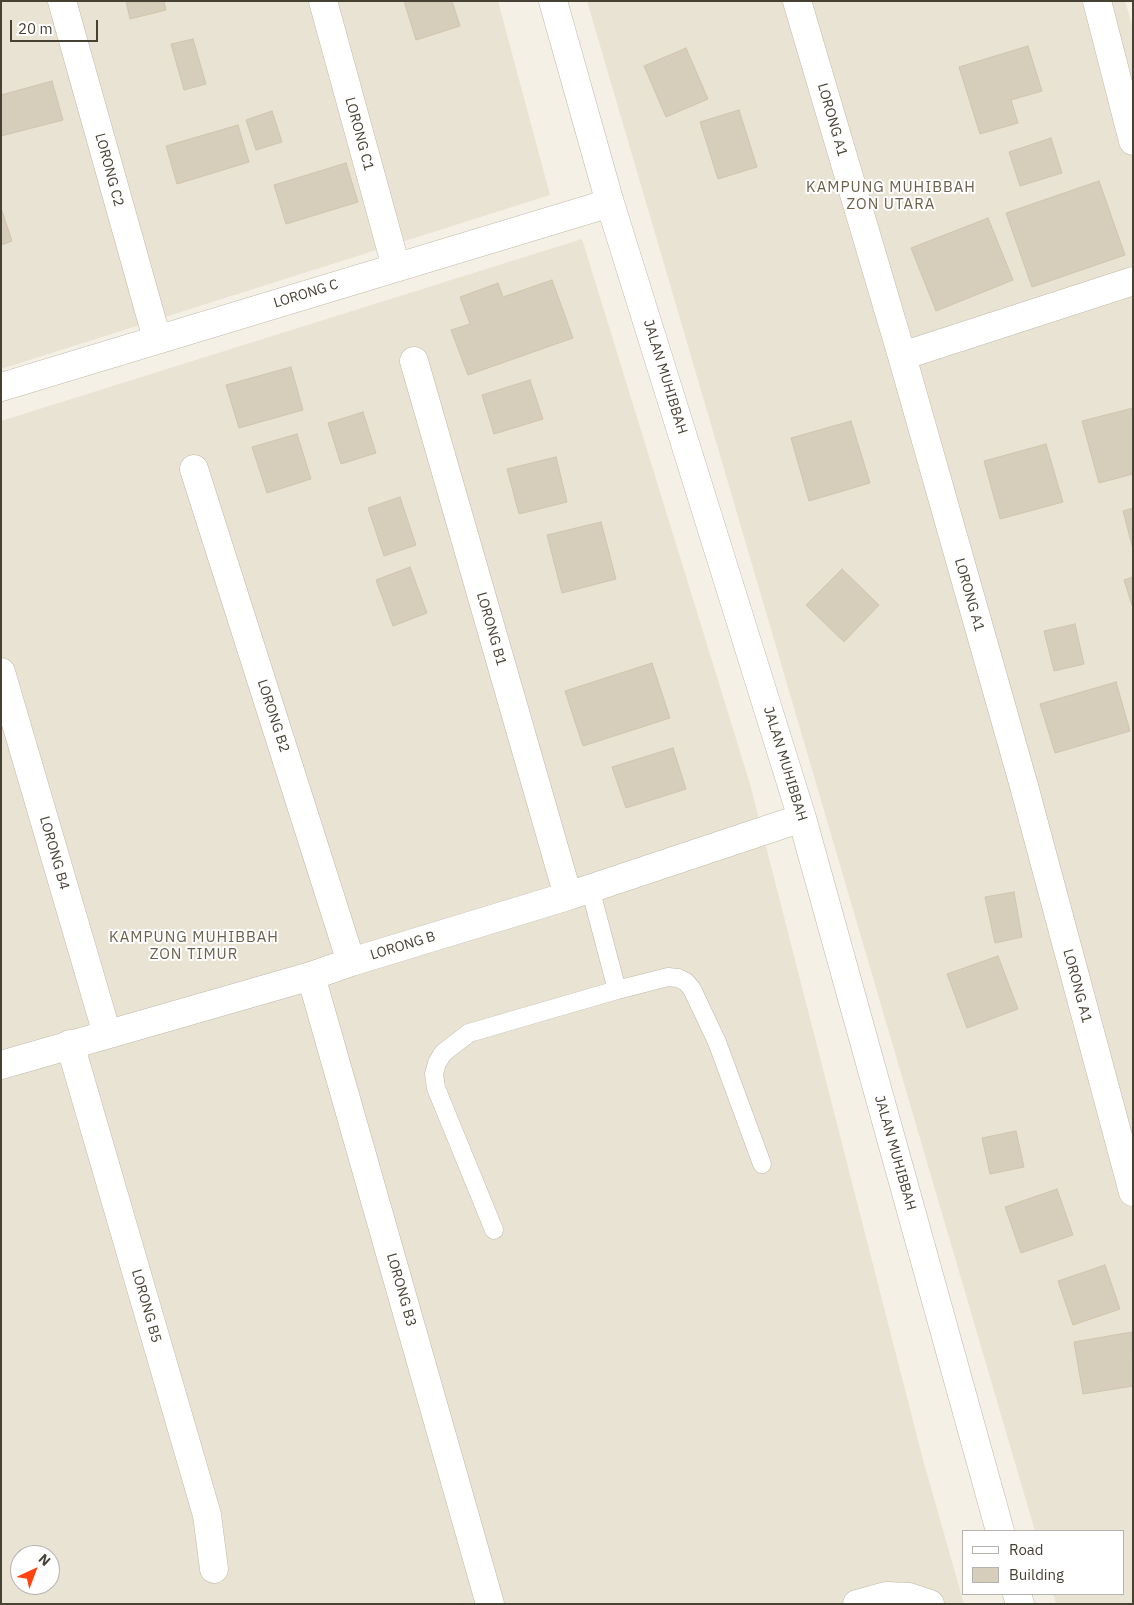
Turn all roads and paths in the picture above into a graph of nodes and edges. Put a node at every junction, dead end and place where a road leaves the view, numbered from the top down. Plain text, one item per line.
1 (62, 1) edge
2 (322, 1) edge
3 (553, 1) edge
4 (797, 1) edge
5 (1097, 1) edge
6 (1133, 141) edge
7 (610, 203) junction
8 (396, 267) junction
9 (1133, 281) edge
10 (157, 339) junction
11 (902, 356) junction
12 (414, 361) dead end
13 (1, 387) edge
14 (194, 469) dead end
15 (1, 672) edge
16 (802, 818) junction
17 (579, 892) junction
18 (351, 962) junction
19 (311, 976) junction
20 (617, 990) junction
21 (107, 1034) junction
22 (70, 1044) junction
23 (1, 1065) edge
24 (762, 1164) dead end
25 (1133, 1192) edge
26 (494, 1230) dead end
27 (1000, 1530) edge
28 (214, 1569) dead end
29 (490, 1604) edge
30 (857, 1604) edge
31 (930, 1604) edge

1 - 10 street, LORONG C2
2 - 8 street, LORONG C1
3 - 7 street, JALAN MUHIBBAH
4 - 11 street, LORONG A1
5 - 6 street
7 - 8 street, LORONG C
7 - 16 street, JALAN MUHIBBAH
8 - 10 street, LORONG C
9 - 11 street
10 - 13 street, LORONG C
11 - 25 street, LORONG A1
12 - 17 street, LORONG B1
14 - 18 street, LORONG B2
15 - 21 street, LORONG B4
16 - 17 street, LORONG B
16 - 27 street, JALAN MUHIBBAH
17 - 18 street, LORONG B
17 - 20 lane
18 - 19 street, LORONG B
19 - 21 street, LORONG B
19 - 29 street, LORONG B3
20 - 24 lane
20 - 26 lane
21 - 22 street, LORONG B
22 - 23 street, LORONG B
22 - 28 street, LORONG B5
30 - 31 street

